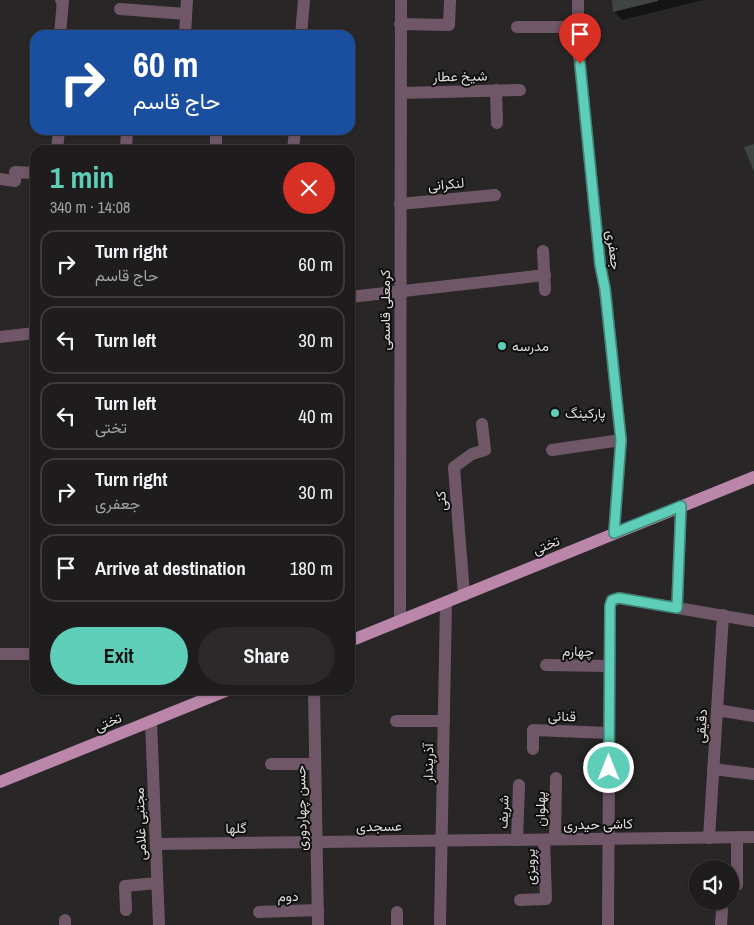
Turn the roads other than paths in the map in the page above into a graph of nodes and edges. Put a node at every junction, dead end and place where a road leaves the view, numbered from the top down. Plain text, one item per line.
1 (61, 0) edge
2 (187, 0) edge
3 (304, 0) edge
4 (400, 0) edge
5 (450, 0) edge
6 (578, 0) edge
7 (120, 9) dead end
8 (186, 14) junction
9 (400, 24) junction
10 (517, 27) dead end
11 (579, 27) junction
12 (60, 30) edge
13 (185, 30) edge
14 (301, 30) edge
15 (496, 90) junction
16 (520, 90) dead end
17 (401, 93) junction
18 (497, 122) dead end
19 (30, 173) edge
20 (0, 179) edge
21 (495, 195) dead end
22 (400, 204) junction
23 (543, 251) dead end
24 (545, 275) junction
25 (545, 290) dead end
26 (400, 292) junction
27 (355, 296) edge
28 (30, 334) edge
29 (0, 337) edge
30 (482, 424) dead end
31 (621, 440) junction
32 (552, 450) dead end
33 (754, 477) edge
34 (681, 506) junction
35 (614, 533) junction
36 (464, 595) junction
37 (446, 602) junction
38 (677, 608) junction
39 (723, 615) junction
40 (400, 621) junction
41 (754, 621) edge
42 (355, 639) edge
43 (0, 654) edge
44 (30, 654) edge
45 (546, 665) dead end
46 (609, 666) junction
47 (215, 695) edge
48 (314, 695) edge
49 (717, 710) junction
50 (754, 716) edge
51 (151, 721) junction
52 (396, 721) dead end
53 (444, 721) junction
54 (609, 733) junction
55 (533, 749) dead end
56 (271, 764) dead end
57 (315, 764) junction
58 (713, 769) junction
59 (754, 774) edge
60 (556, 778) dead end
61 (0, 782) edge
62 (519, 785) dead end
63 (737, 837) junction
64 (754, 837) edge
65 (709, 838) junction
66 (609, 839) junction
67 (516, 840) junction
68 (550, 840) junction
69 (442, 841) junction
70 (317, 842) junction
71 (156, 844) junction
72 (737, 860) edge
73 (157, 883) junction
74 (520, 900) dead end
75 (126, 910) dead end
76 (318, 910) junction
77 (722, 910) dead end
78 (259, 912) dead end
79 (397, 912) dead end
80 (159, 925) edge
81 (318, 925) edge
82 (397, 925) edge
83 (440, 925) edge
84 (608, 925) edge
85 (721, 925) edge

1 - 12 street
2 - 8 street
3 - 14 street
4 - 9 street, کرمعلی قاسمی
5 - 9 street
6 - 11 street, جعفری
7 - 8 street
8 - 13 street
9 - 17 street, کرمعلی قاسمی
10 - 11 street
11 - 31 street, جعفری
15 - 16 street, شیخ عطار
15 - 17 street, شیخ عطار
15 - 18 street
17 - 22 street, کرمعلی قاسمی
19 - 20 street
21 - 22 street, لنکرانی
22 - 26 street, کرمعلی قاسمی
23 - 24 street
24 - 25 street
24 - 26 street
26 - 27 street
26 - 40 street, کرمعلی قاسمی
28 - 29 street
30 - 36 street, کنی
31 - 32 street
31 - 35 street, جعفری
33 - 34 main road, تختی
34 - 35 main road, تختی
34 - 38 street
35 - 36 main road, تختی
36 - 37 main road, تختی
37 - 40 main road, تختی
37 - 53 street, آذرپندار
38 - 39 street
38 - 46 street
39 - 41 street
39 - 49 street, دقیقی
40 - 42 main road, تختی
43 - 44 street
45 - 46 street, چهارم
46 - 54 street
47 - 51 main road, تختی
48 - 57 street, حسن چهاردوری
49 - 50 street
49 - 58 street, دقیقی
51 - 61 main road, تختی
51 - 71 street, مجتبی غلامی
52 - 53 street
53 - 69 street, آذرپندار
54 - 55 street, قنائی
54 - 66 street
56 - 57 street
57 - 70 street, حسن چهاردوری
58 - 59 street
58 - 65 street, دقیقی
60 - 68 street, پهلوان
62 - 67 street, شریف
63 - 64 street, کاشی حیدری
63 - 65 street, کاشی حیدری
63 - 72 street
65 - 66 street, کاشی حیدری
66 - 68 street, کاشی حیدری
66 - 84 street
67 - 68 street, کاشی حیدری
67 - 69 street, کاشی حیدری
68 - 74 street, پرویزی
69 - 70 street, عسجدی
69 - 83 street, آذرپندار
70 - 71 street, گلها
70 - 76 street, حسن چهاردوری
71 - 73 street, مجتبی غلامی
73 - 75 street
73 - 80 street, مجتبی غلامی
76 - 78 street, دوم
76 - 81 street, حسن چهاردوری
77 - 85 street
79 - 82 street

